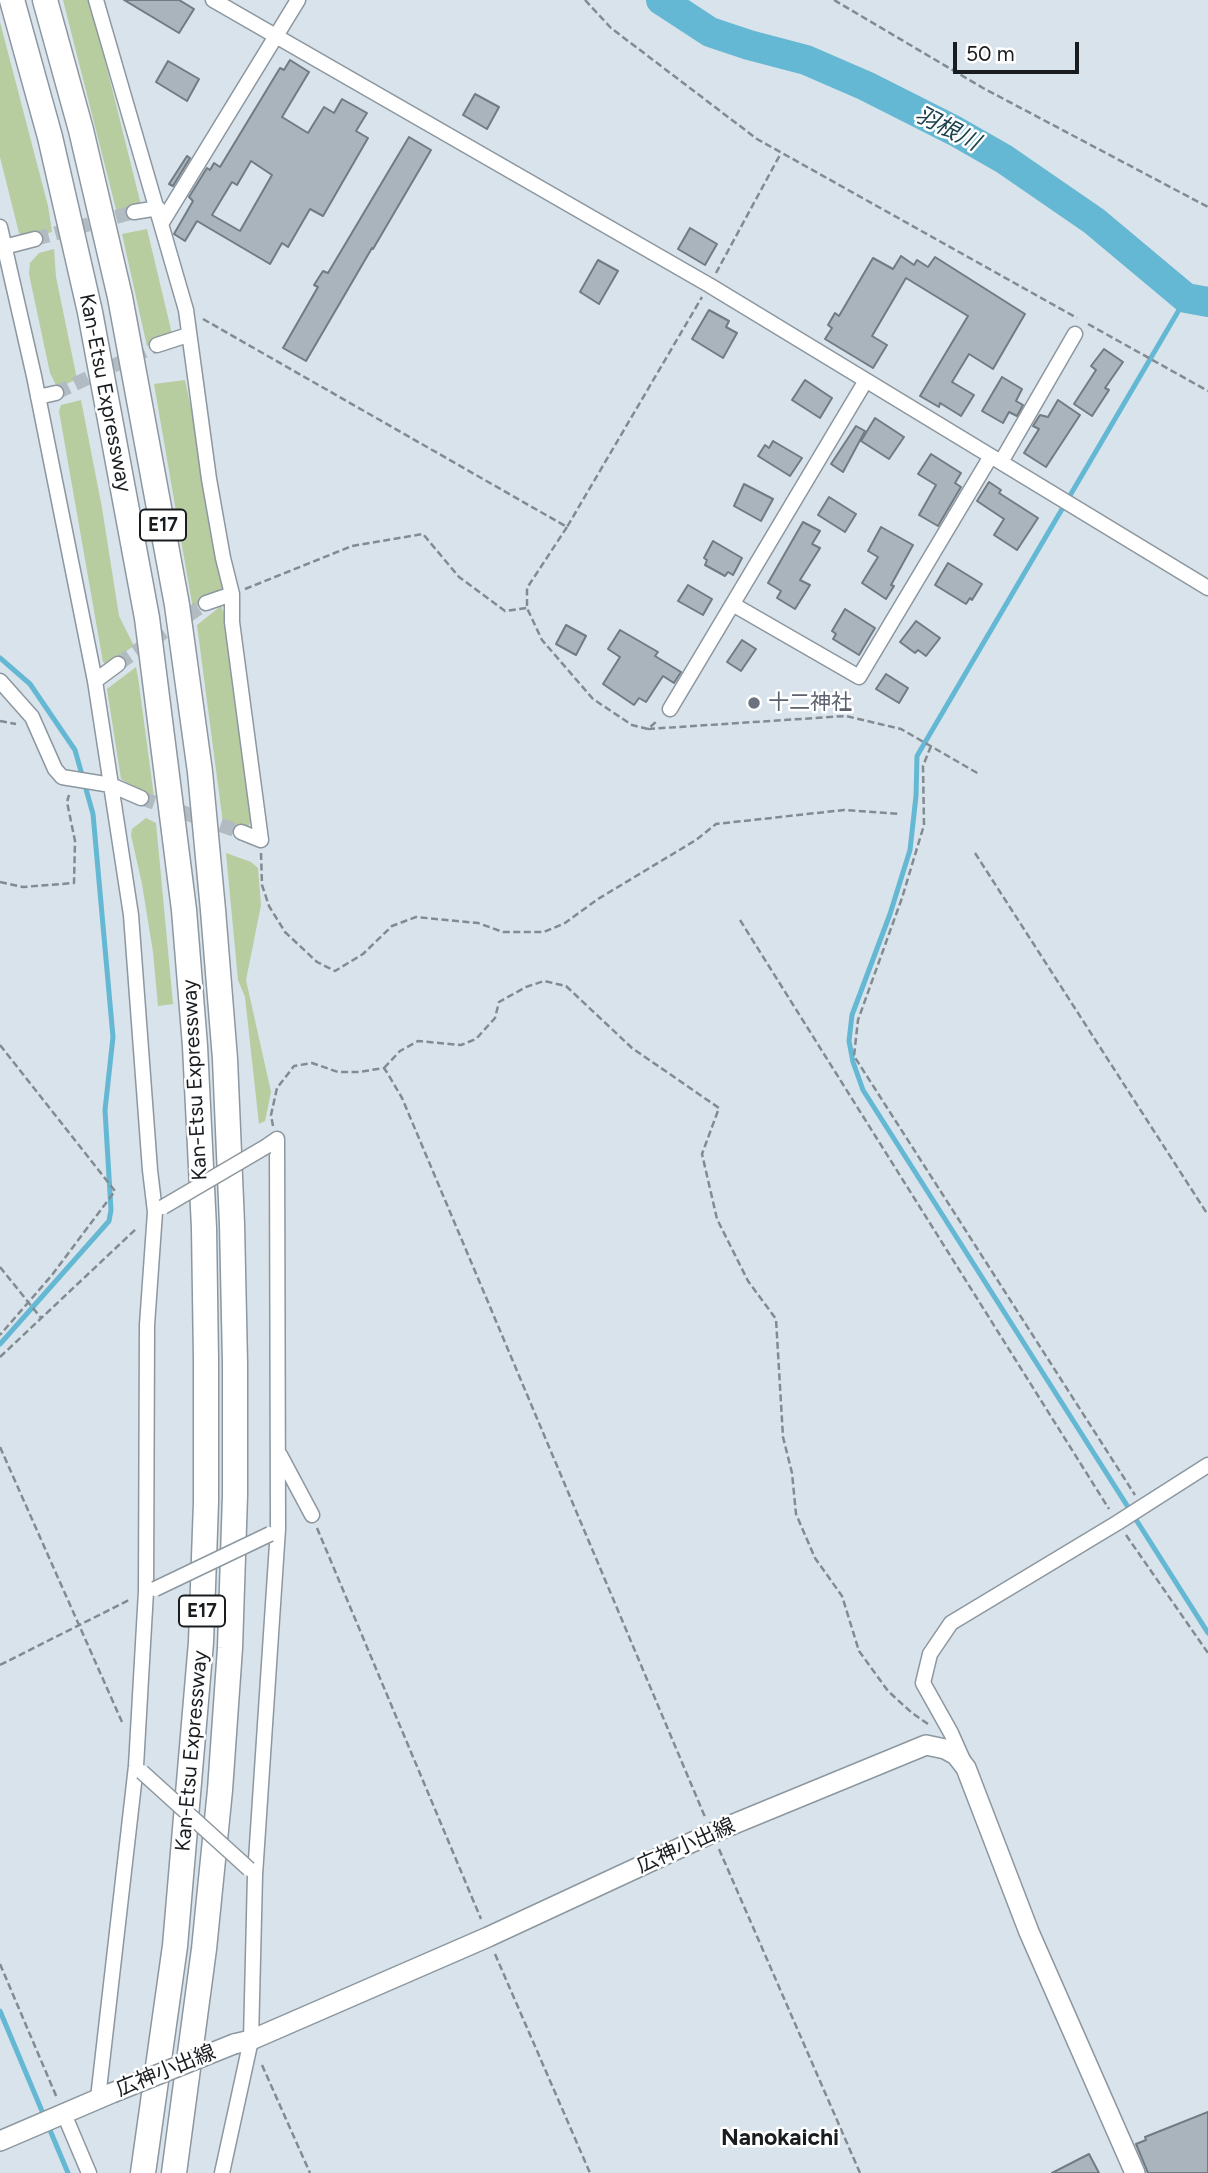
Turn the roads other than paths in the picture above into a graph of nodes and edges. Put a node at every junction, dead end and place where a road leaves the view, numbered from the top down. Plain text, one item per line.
1 (12, 0) edge
2 (45, 0) edge
3 (96, 0) edge
4 (213, 0) edge
5 (298, 0) edge
6 (275, 36) junction
7 (158, 208) junction
8 (134, 212) tunnel mouth
9 (161, 224) junction
10 (0, 228) edge
11 (35, 239) tunnel mouth
12 (4, 247) junction
13 (1075, 334) dead end
14 (188, 335) junction
15 (157, 345) tunnel mouth
16 (866, 382) junction
17 (56, 393) tunnel mouth
18 (38, 397) junction
19 (996, 459) junction
20 (1208, 587) edge
21 (232, 594) junction
22 (206, 603) tunnel mouth
23 (734, 605) junction
24 (118, 664) tunnel mouth
25 (0, 681) edge
26 (95, 681) junction
27 (670, 709) road end
28 (111, 785) junction
29 (141, 798) tunnel mouth
30 (241, 832) tunnel mouth
31 (159, 1209) junction
32 (278, 1451) junction
33 (1208, 1465) edge
34 (312, 1515) road end
35 (274, 1532) junction
36 (151, 1590) junction
37 (967, 1768) junction
38 (139, 1769) junction
39 (252, 1872) junction
40 (242, 2042) junction
41 (105, 2096) junction
42 (64, 2114) junction
43 (0, 2141) edge
44 (89, 2173) edge
45 (143, 2173) edge
46 (174, 2173) edge
47 (222, 2173) edge
48 (1135, 2173) edge

1 - 45 highway, Kan-Etsu Expressway / E17
2 - 46 highway, Kan-Etsu Expressway / E17
3 - 7 street
4 - 6 street
5 - 6 street
6 - 9 street
6 - 16 street
7 - 8 street
7 - 9 street
9 - 14 street
10 - 12 street
11 - 12 street
12 - 18 street
13 - 19 street
14 - 15 street
14 - 21 street
16 - 19 street
16 - 23 street
17 - 18 street
18 - 26 street
19 - 20 street
19 - 23 street
21 - 22 street
21 - 30 street
23 - 27 street
24 - 26 street
25 - 28 street
26 - 28 street
28 - 29 street
28 - 31 street
31 - 32 street, bridge
31 - 36 street
32 - 34 street
32 - 35 street
33 - 37 street
35 - 36 street, bridge
35 - 39 street
36 - 38 street
37 - 40 main road, 広神小出線
37 - 48 main road
38 - 39 street, bridge
38 - 41 street
39 - 40 street
40 - 41 main road, 広神小出線, bridge
40 - 47 street
41 - 42 main road, 広神小出線
42 - 43 main road, 広神小出線
42 - 44 street

